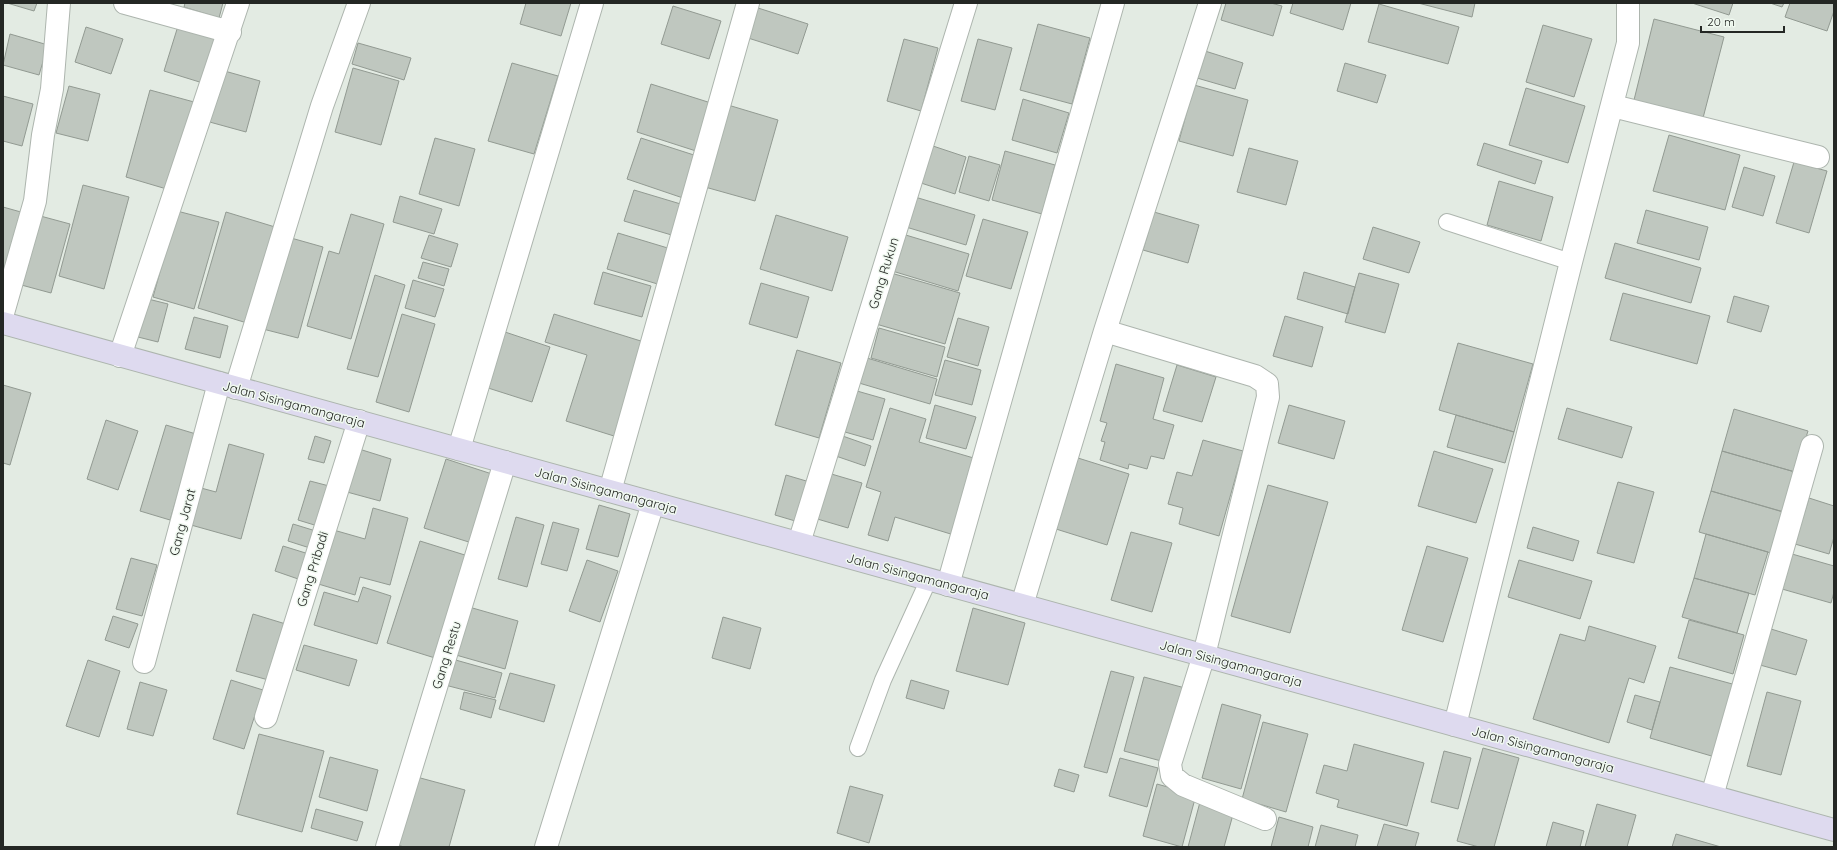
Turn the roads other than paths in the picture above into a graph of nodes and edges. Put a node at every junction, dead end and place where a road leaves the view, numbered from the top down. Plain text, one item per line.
1 (59, 3) edge
2 (125, 3) edge
3 (238, 3) edge
4 (359, 3) edge
5 (592, 3) edge
6 (748, 3) edge
7 (966, 3) edge
8 (1113, 3) edge
9 (1210, 3) edge
10 (1628, 3) edge
11 (230, 32) junction
12 (1613, 106) junction
13 (1818, 157) dead end
14 (1447, 222) dead end
15 (1571, 262) junction
16 (3, 312) edge
17 (3, 323) edge
18 (1105, 331) junction
19 (120, 356) junction
20 (227, 385) junction
21 (359, 421) junction
22 (1812, 446) dead end
23 (459, 449) junction
24 (505, 462) junction
25 (610, 491) junction
26 (652, 503) junction
27 (799, 543) junction
28 (939, 582) junction
29 (1022, 605) junction
30 (1204, 655) junction
31 (144, 662) dead end
32 (266, 717) dead end
33 (1455, 725) junction
34 (858, 748) dead end
35 (1712, 796) junction
36 (1265, 819) dead end
37 (1834, 830) edge
38 (387, 847) edge
39 (546, 847) edge

1 - 16 street
2 - 11 street
3 - 11 street
4 - 20 street, Gang Jarat
5 - 23 street
6 - 25 street
7 - 27 street, Gang Rukun
8 - 28 street
9 - 18 street
10 - 12 street
11 - 19 street
12 - 13 street
12 - 15 street
14 - 15 lane
15 - 33 street
17 - 19 street, Jalan Sisingamangaraja
18 - 29 street
18 - 30 street
19 - 20 street, Jalan Sisingamangaraja
20 - 21 street, Jalan Sisingamangaraja
20 - 31 street, Gang Jarat
21 - 23 street, Jalan Sisingamangaraja
21 - 32 street, Gang Pribadi
22 - 35 street
23 - 24 street, Jalan Sisingamangaraja
24 - 25 street, Jalan Sisingamangaraja
24 - 38 street, Gang Restu
25 - 26 street, Jalan Sisingamangaraja
26 - 27 street, Jalan Sisingamangaraja
26 - 39 street
27 - 28 street, Jalan Sisingamangaraja
28 - 29 street, Jalan Sisingamangaraja
28 - 34 lane
29 - 30 street, Jalan Sisingamangaraja
30 - 33 street, Jalan Sisingamangaraja
30 - 36 street
33 - 35 street, Jalan Sisingamangaraja
35 - 37 street, Jalan Sisingamangaraja

